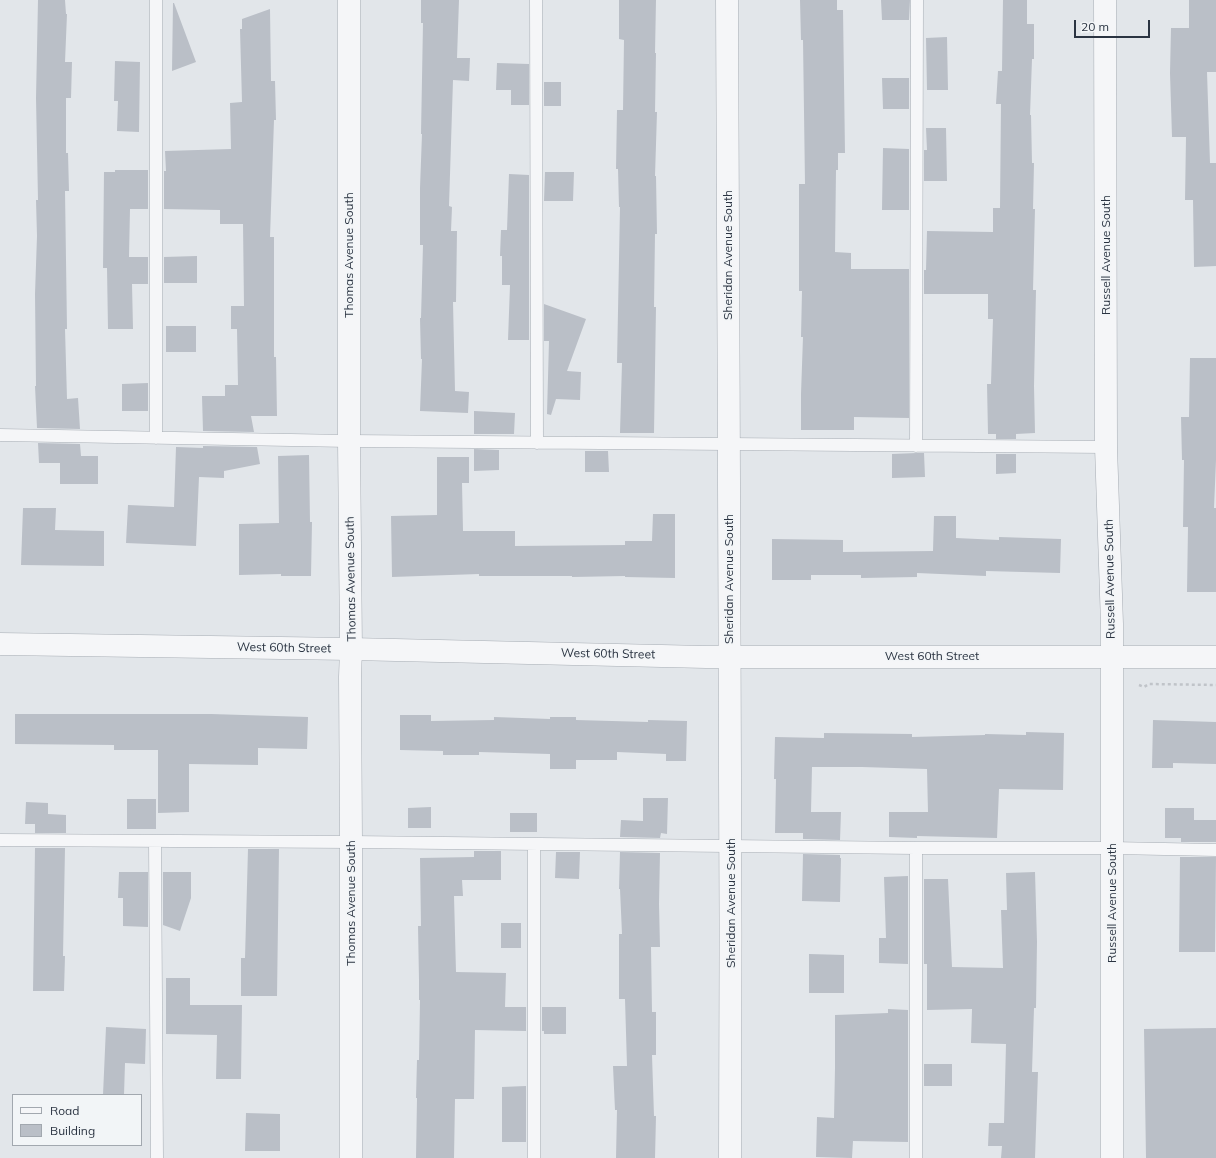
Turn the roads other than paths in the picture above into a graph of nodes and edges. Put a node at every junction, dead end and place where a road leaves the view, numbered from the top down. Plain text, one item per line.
1 (156, 0) edge
2 (349, 0) edge
3 (536, 0) edge
4 (727, 0) edge
5 (917, 0) edge
6 (1105, 0) edge
7 (0, 435) edge
8 (156, 438) junction
9 (349, 441) junction
10 (537, 443) junction
11 (729, 444) junction
12 (916, 446) junction
13 (1106, 447) junction
14 (0, 644) edge
15 (351, 649) junction
16 (1111, 656) junction
17 (729, 657) junction
18 (1216, 657) edge
19 (0, 840) edge
20 (155, 841) junction
21 (351, 842) junction
22 (534, 844) junction
23 (732, 845) junction
24 (916, 848) junction
25 (1112, 848) junction
26 (1216, 850) edge
27 (157, 1158) edge
28 (351, 1158) edge
29 (534, 1158) edge
30 (730, 1158) edge
31 (916, 1158) edge
32 (1112, 1158) edge

1 - 8 lane
2 - 9 street, Thomas Avenue South
3 - 10 lane
4 - 11 street, Sheridan Avenue South
5 - 12 lane
6 - 13 street, Russell Avenue South
7 - 8 lane
8 - 9 lane
9 - 10 lane
9 - 15 street, Thomas Avenue South
10 - 11 lane
11 - 12 lane
11 - 17 street, Sheridan Avenue South
12 - 13 lane
13 - 16 street, Russell Avenue South
14 - 15 street, West 60th Street
15 - 17 street, West 60th Street
15 - 21 street, Thomas Avenue South
16 - 17 street, West 60th Street
16 - 18 street, West 60th Street
16 - 25 street, Russell Avenue South
17 - 23 street, Sheridan Avenue South
19 - 20 lane
20 - 21 lane
20 - 27 lane
21 - 22 lane
21 - 28 street, Thomas Avenue South
22 - 23 lane
22 - 29 lane
23 - 24 lane
23 - 30 street, Sheridan Avenue South
24 - 25 lane
24 - 31 lane
25 - 26 lane
25 - 32 street, Russell Avenue South

